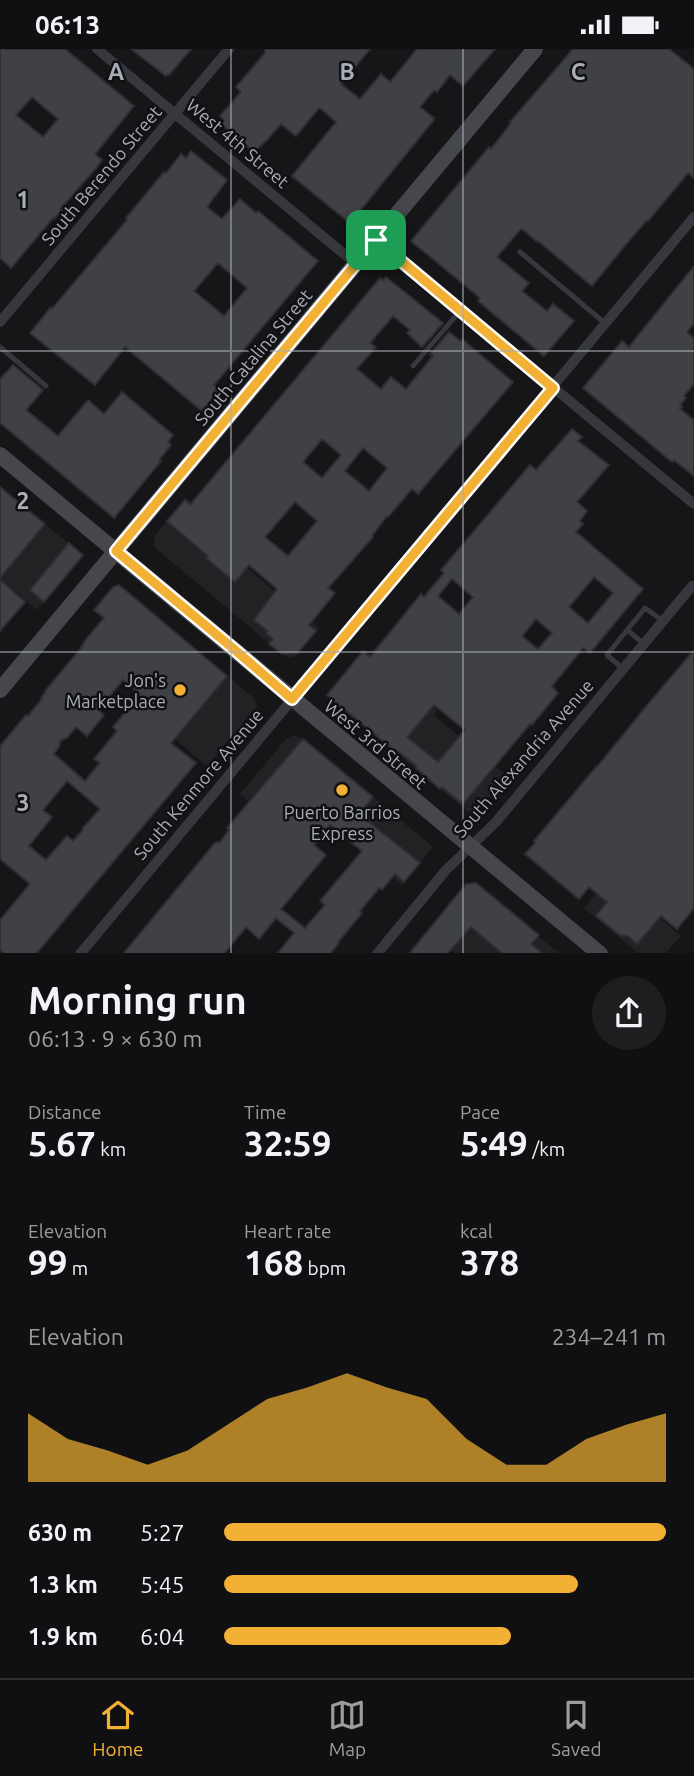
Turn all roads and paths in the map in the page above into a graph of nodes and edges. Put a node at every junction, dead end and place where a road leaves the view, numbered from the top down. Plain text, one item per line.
1 (97, 49) edge
2 (229, 49) edge
3 (535, 49) edge
4 (175, 114) junction
5 (694, 217) edge
6 (376, 240) junction
7 (520, 252) dead end
8 (356, 264) junction
9 (460, 311) junction
10 (0, 322) edge
11 (606, 324) junction
12 (0, 347) edge
13 (413, 366) dead end
14 (46, 386) dead end
15 (553, 388) junction
16 (0, 455) edge
17 (694, 504) edge
18 (116, 551) junction
19 (694, 586) edge
20 (663, 621) junction
21 (627, 630) junction
22 (644, 644) junction
23 (623, 669) junction
24 (0, 690) edge
25 (292, 699) junction
26 (470, 847) junction
27 (81, 953) edge
28 (378, 953) edge
29 (599, 953) edge

1 - 4 street, West 4th Street
2 - 4 street, South Berendo Street
3 - 6 street, South Catalina Street
4 - 8 street, West 4th Street
4 - 10 street, South Berendo Street
5 - 11 street, South Kenmore Avenue
6 - 8 street, South Catalina Street
6 - 9 street
7 - 11 lane
8 - 18 street, South Catalina Street
9 - 13 lane
9 - 15 street
11 - 15 street, South Kenmore Avenue
12 - 14 lane
15 - 17 street
15 - 25 street, South Kenmore Avenue
16 - 18 street, West 3rd Street
18 - 24 street, South Catalina Street
18 - 25 street, West 3rd Street
19 - 20 street, South Alexandria Avenue
20 - 21 lane
20 - 22 street, South Alexandria Avenue
21 - 22 lane
21 - 23 lane
22 - 23 street, South Alexandria Avenue
23 - 26 street, South Alexandria Avenue
25 - 26 street, West 3rd Street
25 - 27 street, South Kenmore Avenue
26 - 28 street, South Alexandria Avenue
26 - 29 street, West 3rd Street

